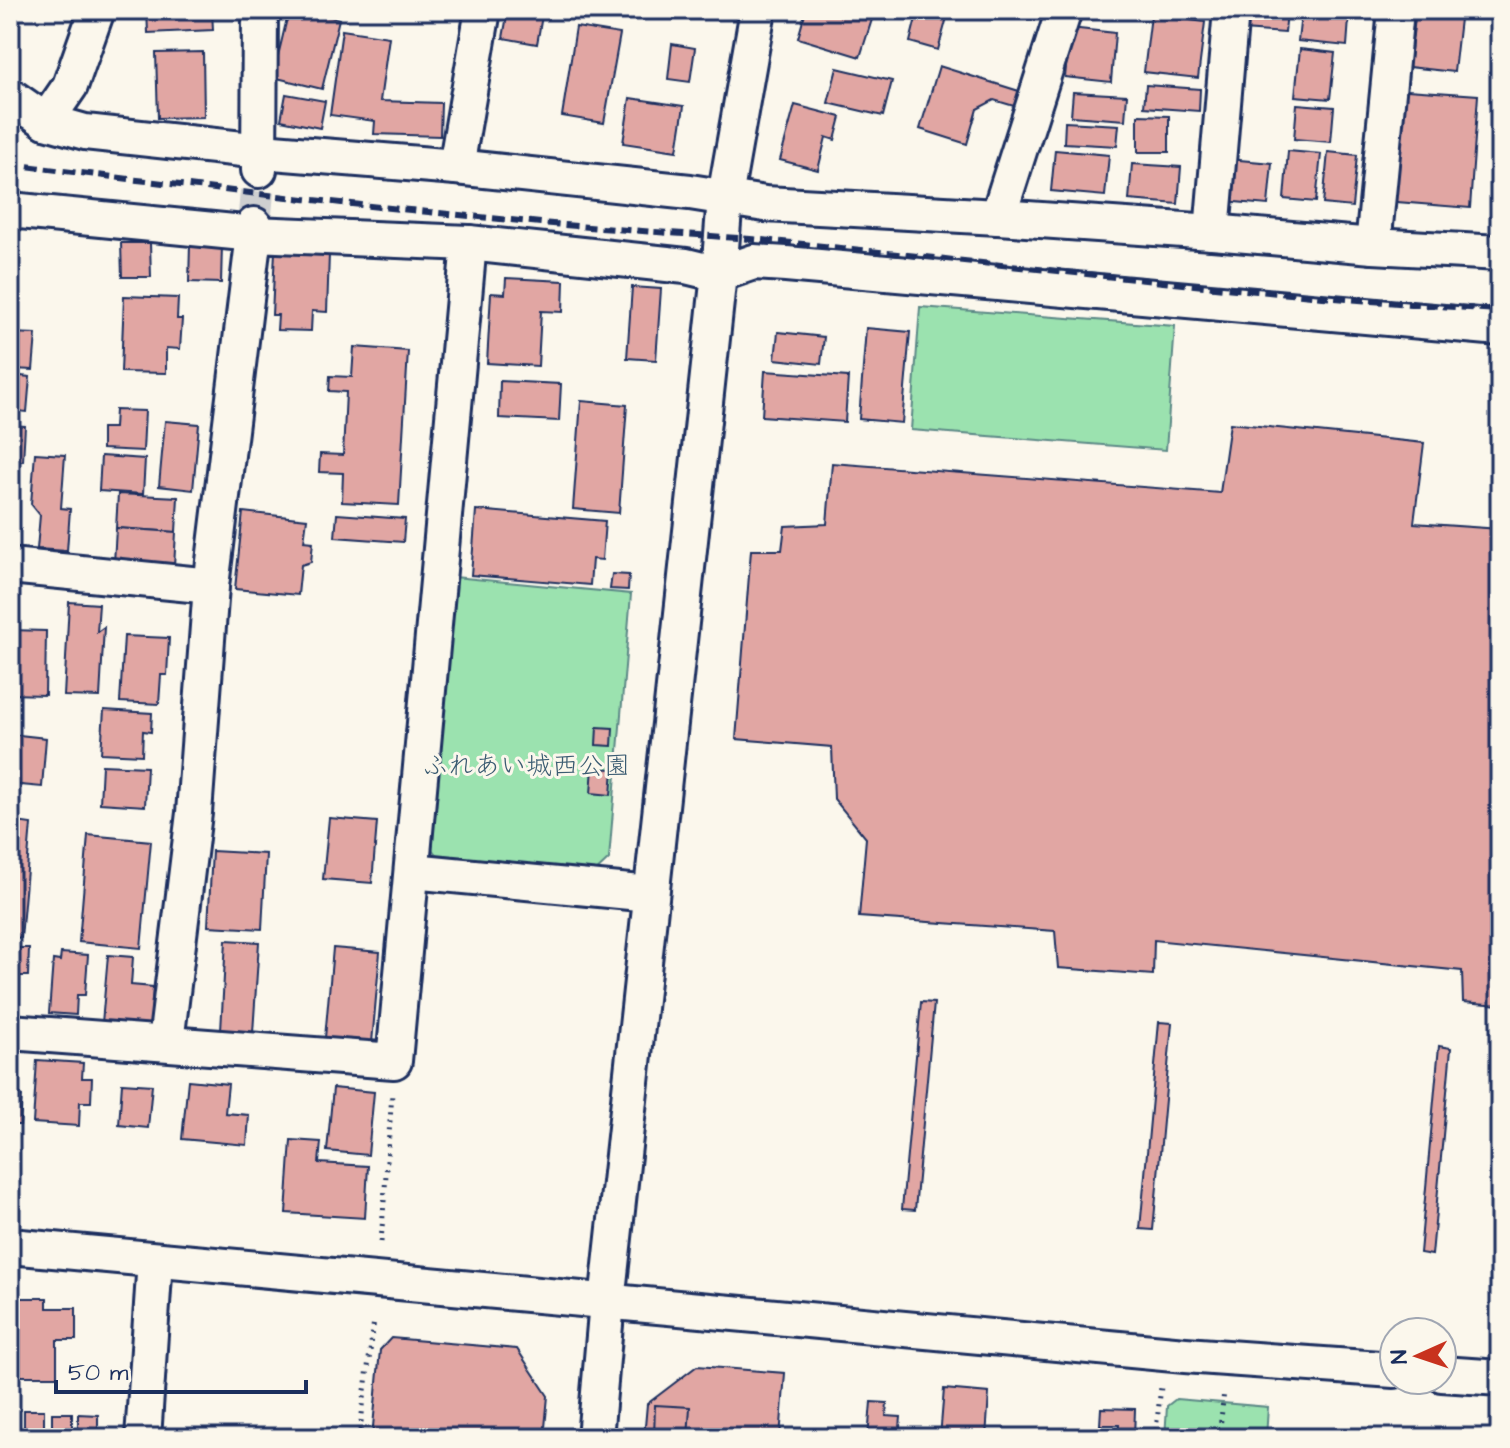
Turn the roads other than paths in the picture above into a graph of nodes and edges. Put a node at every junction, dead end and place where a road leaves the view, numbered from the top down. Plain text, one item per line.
1 (97, 10) edge
2 (260, 10) edge
3 (483, 10) edge
4 (758, 10) edge
5 (1064, 10) edge
6 (1231, 10) edge
7 (1396, 10) edge
8 (10, 96) edge
9 (46, 121) junction
10 (260, 161) junction
11 (456, 167) junction
12 (725, 197) junction
13 (10, 210) edge
14 (998, 217) junction
15 (254, 229) junction
16 (1212, 232) junction
17 (469, 243) junction
18 (1373, 246) junction
19 (1500, 253) edge
20 (719, 274) junction
21 (1500, 328) edge
22 (10, 566) edge
23 (211, 586) junction
24 (412, 871) junction
25 (651, 894) junction
26 (10, 1032) edge
27 (166, 1042) junction
28 (10, 1246) edge
29 (155, 1260) junction
30 (607, 1302) junction
31 (1378, 1369) edge
32 (1458, 1375) edge
33 (1500, 1378) edge
34 (143, 1438) edge
35 (595, 1438) edge

1 - 9 street
2 - 10 street
3 - 11 street
4 - 12 street
5 - 14 street
6 - 16 street
7 - 18 street
8 - 9 street
9 - 10 street
10 - 11 street
11 - 12 street
12 - 14 street
12 - 20 street
13 - 15 street
14 - 16 street
15 - 17 street
15 - 23 street
16 - 18 street
17 - 20 street
17 - 24 street
18 - 19 street
20 - 21 street
20 - 25 street
22 - 23 street
23 - 27 street
24 - 25 street
24 - 27 street
25 - 30 street
26 - 27 street
28 - 29 street
29 - 30 street
29 - 34 street
30 - 31 street
30 - 35 street
32 - 33 street

